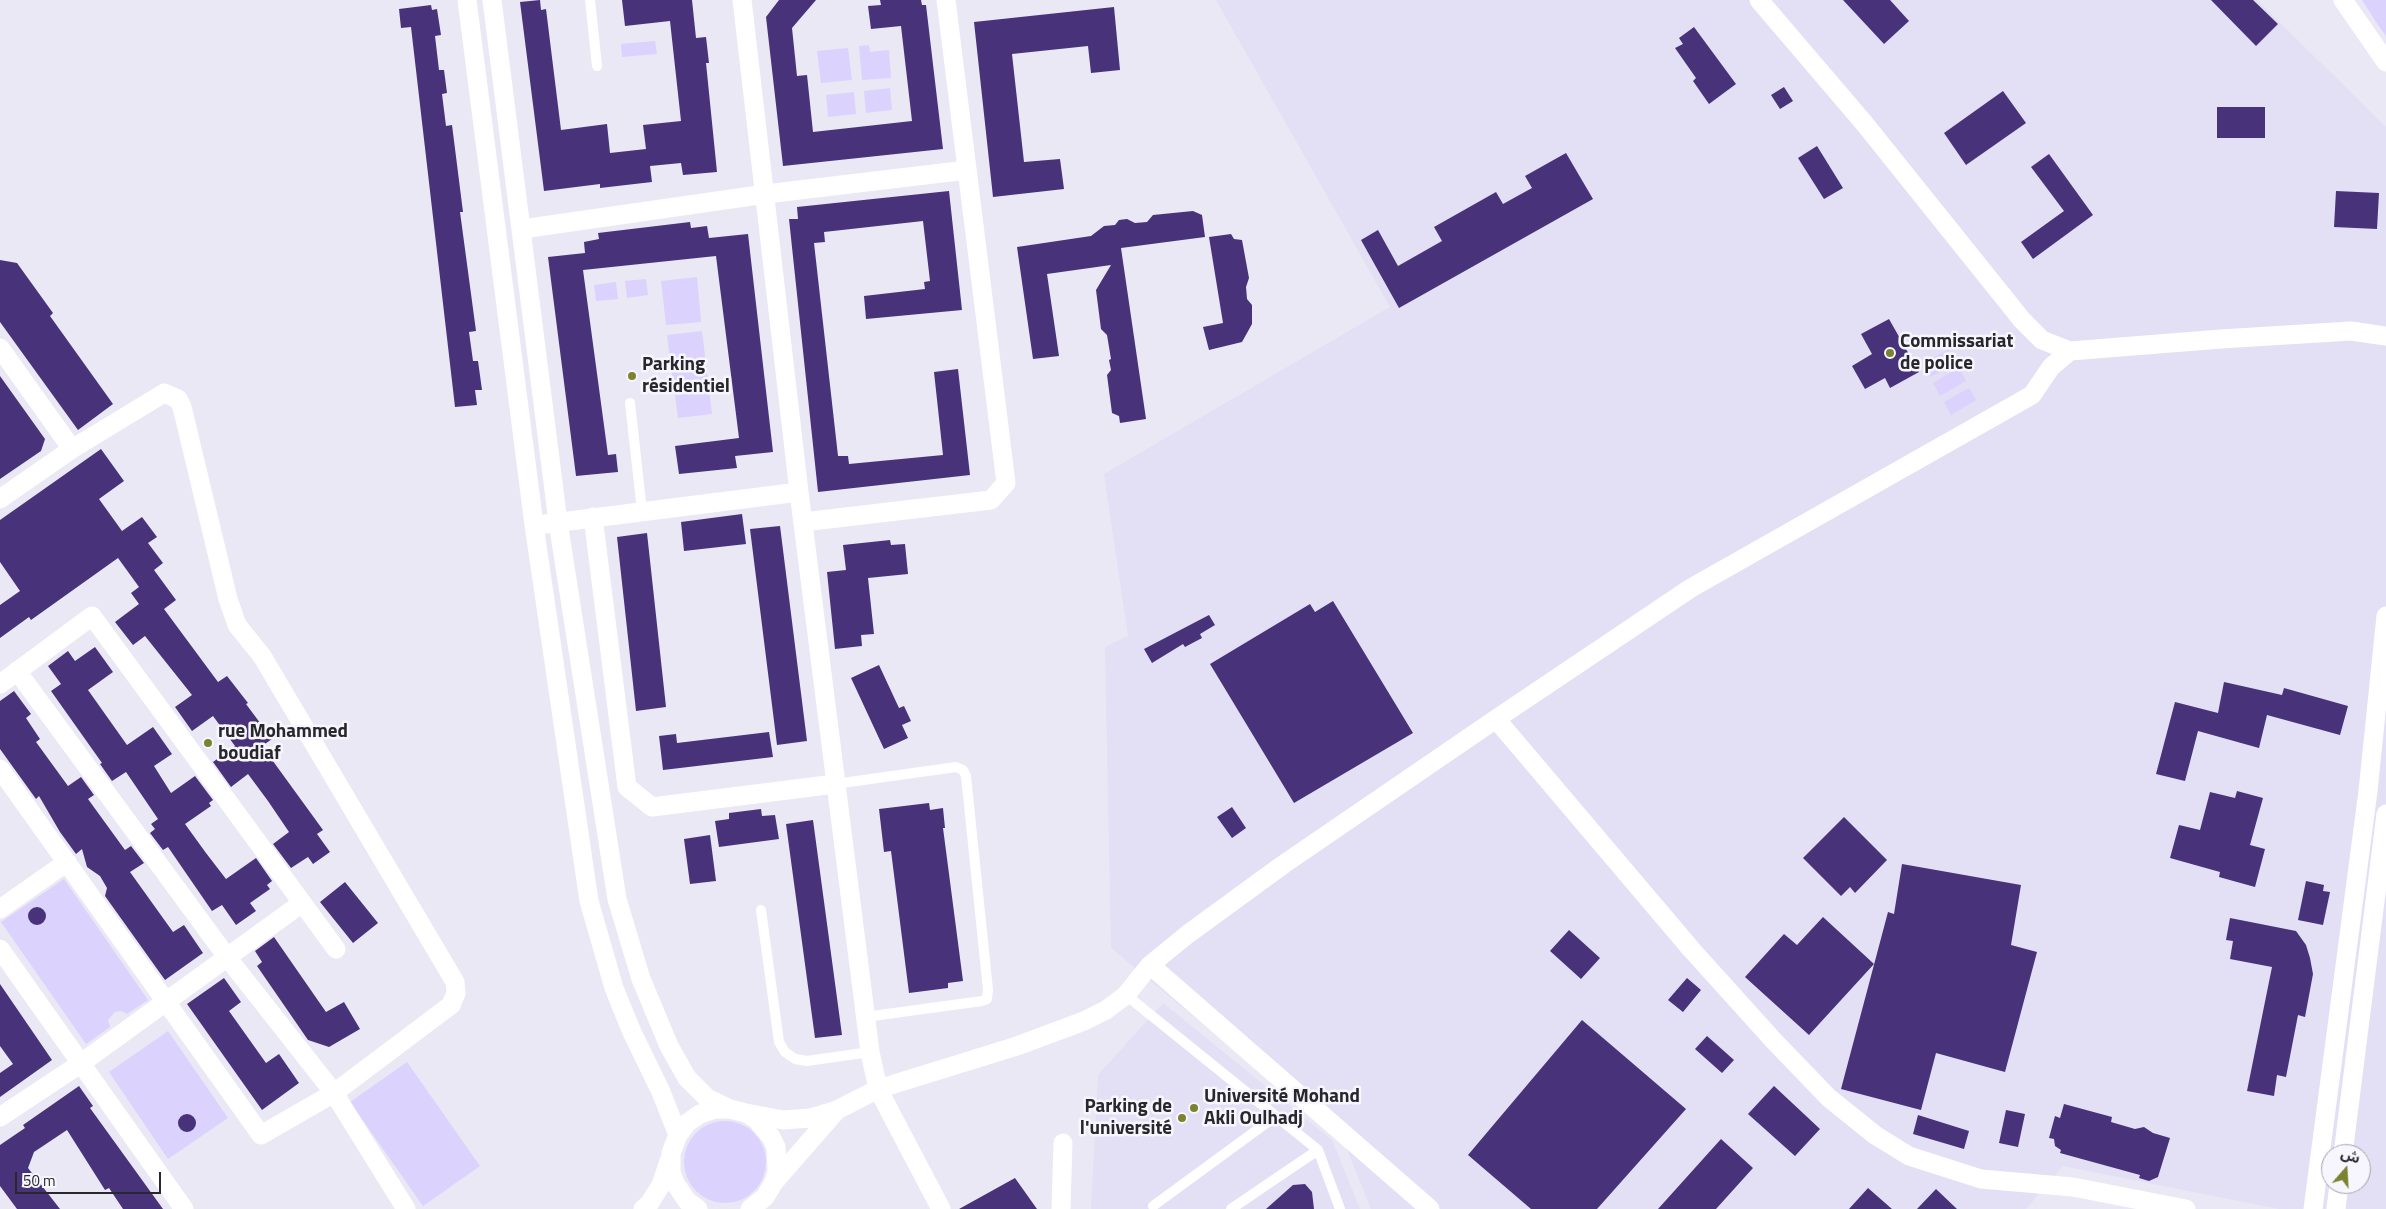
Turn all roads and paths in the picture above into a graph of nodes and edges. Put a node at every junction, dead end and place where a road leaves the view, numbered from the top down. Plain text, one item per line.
1 (467, 0) edge
2 (492, 0) edge
3 (590, 0) edge
4 (742, 0) edge
5 (946, 0) edge
6 (1759, 0) edge
7 (2344, 0) edge
8 (2386, 62) edge
9 (597, 66) dead end
10 (967, 170) junction
11 (766, 194) junction
12 (522, 229) junction
13 (2386, 336) edge
14 (0, 348) edge
15 (2070, 351) junction
16 (630, 403) dead end
17 (72, 449) junction
18 (798, 492) junction
19 (0, 499) edge
20 (642, 511) junction
21 (593, 517) junction
22 (558, 522) junction
23 (803, 522) junction
24 (534, 525) junction
25 (2386, 616) edge
26 (17, 671) junction
27 (0, 684) edge
28 (1496, 719) junction
29 (0, 769) edge
30 (835, 784) junction
31 (2386, 814) edge
32 (67, 862) junction
33 (302, 903) junction
34 (0, 909) edge
35 (761, 910) dead end
36 (0, 949) edge
37 (336, 949) dead end
38 (227, 957) junction
39 (1150, 965) junction
40 (1126, 994) junction
41 (164, 1001) junction
42 (865, 1017) junction
43 (870, 1052) junction
44 (80, 1064) junction
45 (878, 1089) junction
46 (334, 1093) junction
47 (837, 1110) junction
48 (738, 1111) junction
49 (1276, 1116) junction
50 (0, 1117) edge
51 (1062, 1143) dead end
52 (674, 1144) junction
53 (2344, 1144) edge
54 (1318, 1150) junction
55 (772, 1186) junction
56 (2338, 1194) edge
57 (1153, 1206) dead end
58 (184, 1209) edge
59 (406, 1209) edge
60 (643, 1209) edge
61 (698, 1209) edge
62 (750, 1209) edge
63 (776, 1209) edge
64 (941, 1209) edge
65 (1061, 1209) edge
66 (1231, 1209) edge
67 (1340, 1209) edge
68 (1430, 1209) edge
69 (2186, 1209) edge
70 (2313, 1209) edge
71 (2336, 1209) edge

1 - 24 street
2 - 12 street
3 - 9 lane
4 - 11 street
5 - 10 street
6 - 15 street
7 - 8 street
10 - 11 street
10 - 23 street
11 - 12 street
11 - 18 street
12 - 22 street
13 - 15 street
14 - 17 street
15 - 28 street
16 - 20 lane
17 - 19 street
17 - 46 street
18 - 20 street
18 - 23 street
20 - 21 street
21 - 22 street
21 - 30 street
22 - 24 street
22 - 48 street
23 - 30 street
24 - 52 street
25 - 70 street
26 - 27 street
26 - 33 street
26 - 38 street
28 - 39 street
28 - 69 street
29 - 32 street
30 - 42 street
30 - 42 lane
31 - 53 street
32 - 34 street
32 - 41 street
33 - 37 street
33 - 38 street
35 - 43 lane
36 - 44 street
38 - 41 street
38 - 46 street
39 - 40 street
39 - 68 street
40 - 45 street
40 - 49 lane
41 - 44 street
41 - 46 street
42 - 43 street
43 - 45 street
44 - 50 street
44 - 58 street
45 - 47 street
45 - 64 street
46 - 59 street
47 - 48 street
47 - 55 street
48 - 52 street
48 - 55 street
49 - 54 lane
49 - 57 lane
51 - 65 street
52 - 60 street
52 - 61 street
54 - 66 lane
54 - 67 lane
55 - 62 street
55 - 63 street
56 - 71 street

